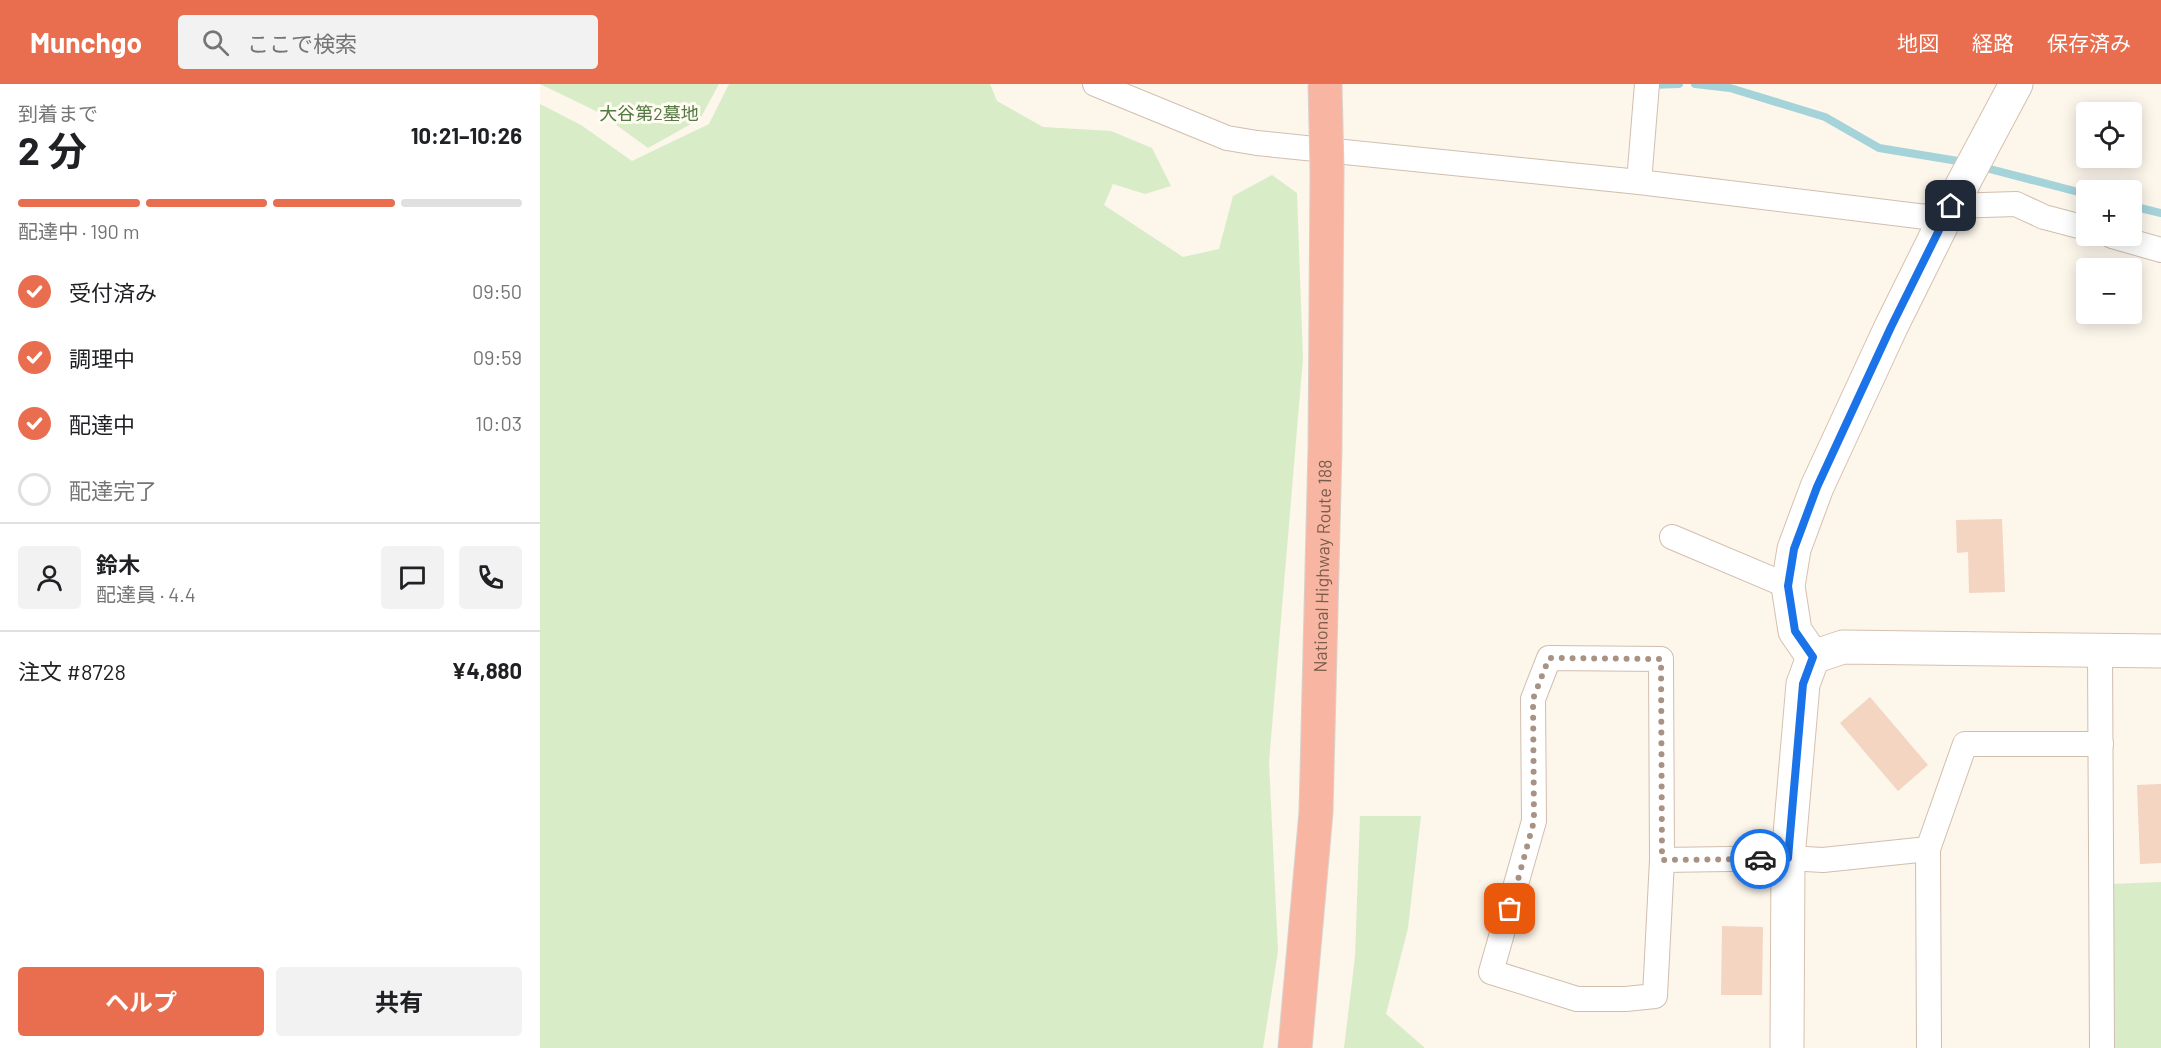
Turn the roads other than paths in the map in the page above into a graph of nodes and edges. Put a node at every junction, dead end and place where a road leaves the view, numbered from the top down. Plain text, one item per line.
1 (1095, 84) edge
2 (1325, 84) edge
3 (2016, 84) edge
4 (1646, 90) edge
5 (1639, 182) junction
6 (1951, 206) junction
7 (2076, 225) edge
8 (2142, 245) edge
9 (2161, 250) edge
10 (1672, 537) dead end
11 (1788, 586) junction
12 (2100, 650) junction
13 (2161, 651) edge
14 (1813, 657) junction
15 (2101, 744) junction
16 (1928, 849) junction
17 (1788, 858) junction
18 (1662, 860) junction
19 (1295, 1048) edge
20 (1787, 1048) edge
21 (1929, 1048) edge
22 (2102, 1048) edge

1 - 5 street
2 - 19 highway, National Highway Route 188, bridge
3 - 6 street
4 - 5 street
5 - 6 street
6 - 7 street
6 - 11 street
8 - 9 street
10 - 11 street
11 - 14 street
12 - 13 street
12 - 14 street
12 - 15 street
14 - 17 street
15 - 16 street
15 - 22 street
16 - 17 street
16 - 21 street
17 - 18 street
17 - 20 street
18 - 18 street

